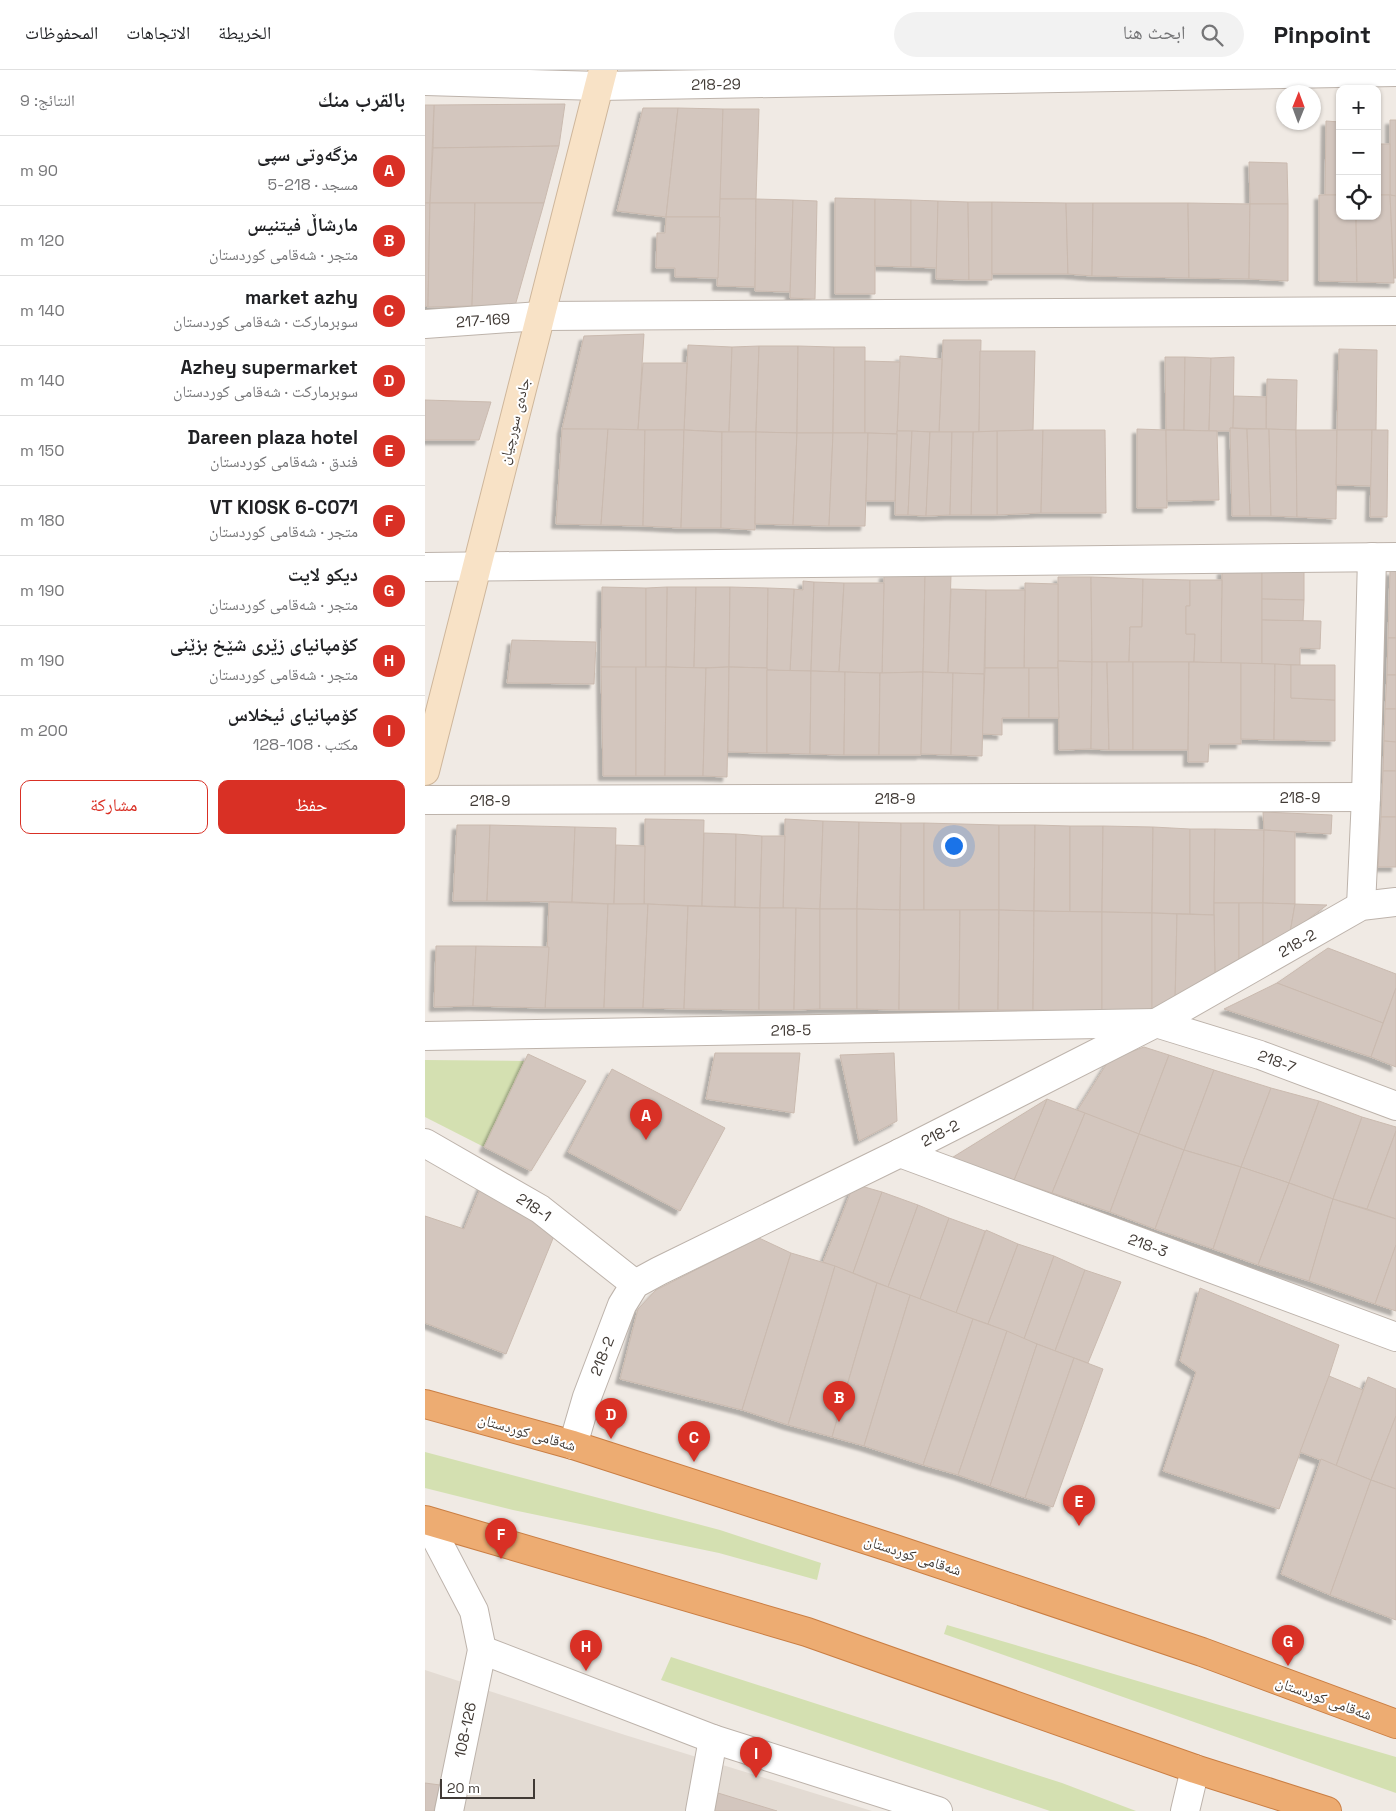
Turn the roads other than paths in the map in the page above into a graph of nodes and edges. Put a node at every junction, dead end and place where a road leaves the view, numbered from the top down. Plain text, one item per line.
1 (1396, 72) edge
2 (601, 78) edge
3 (425, 81) edge
4 (1396, 311) edge
5 (540, 316) junction
6 (425, 324) edge
7 (1384, 557) edge
8 (425, 567) edge
9 (477, 568) junction
10 (425, 771) edge
11 (1366, 797) junction
12 (425, 800) edge
13 (1396, 902) edge
14 (1361, 906) junction
15 (1156, 1023) junction
16 (425, 1036) edge
17 (1396, 1106) edge
18 (425, 1143) edge
19 (900, 1153) junction
20 (635, 1284) junction
21 (1396, 1337) edge
22 (425, 1404) edge
23 (573, 1445) junction
24 (426, 1520) edge
25 (482, 1650) junction
26 (1396, 1724) edge
27 (713, 1739) junction
28 (1195, 1769) junction
29 (449, 1811) edge
30 (699, 1811) edge
31 (938, 1811) edge
32 (1185, 1811) edge
33 (1327, 1811) edge

1 - 2 street, 218-29
2 - 3 street, 218-29
2 - 5 street, جادەی سورچیان
4 - 5 street, 217-169
5 - 6 street, 217-169
5 - 9 street, جادەی سورچیان
7 - 9 street
7 - 11 street
8 - 9 street
9 - 10 street, جادەی سورچیان
11 - 12 street, 218-9
11 - 14 street
13 - 14 street, 218-2
14 - 15 street, 218-2
15 - 16 street, 218-5
15 - 17 street, 218-7
15 - 19 street, 218-2
18 - 20 street, 218-1
19 - 20 street, 218-2
19 - 21 street, 218-3
20 - 23 street, 218-2
22 - 23 highway, شەقامی کوردستان
23 - 26 highway, شەقامی کوردستان
24 - 25 street
24 - 28 highway
25 - 27 street
25 - 29 street, 108-126
27 - 30 street
27 - 31 street
28 - 32 street
28 - 33 highway

